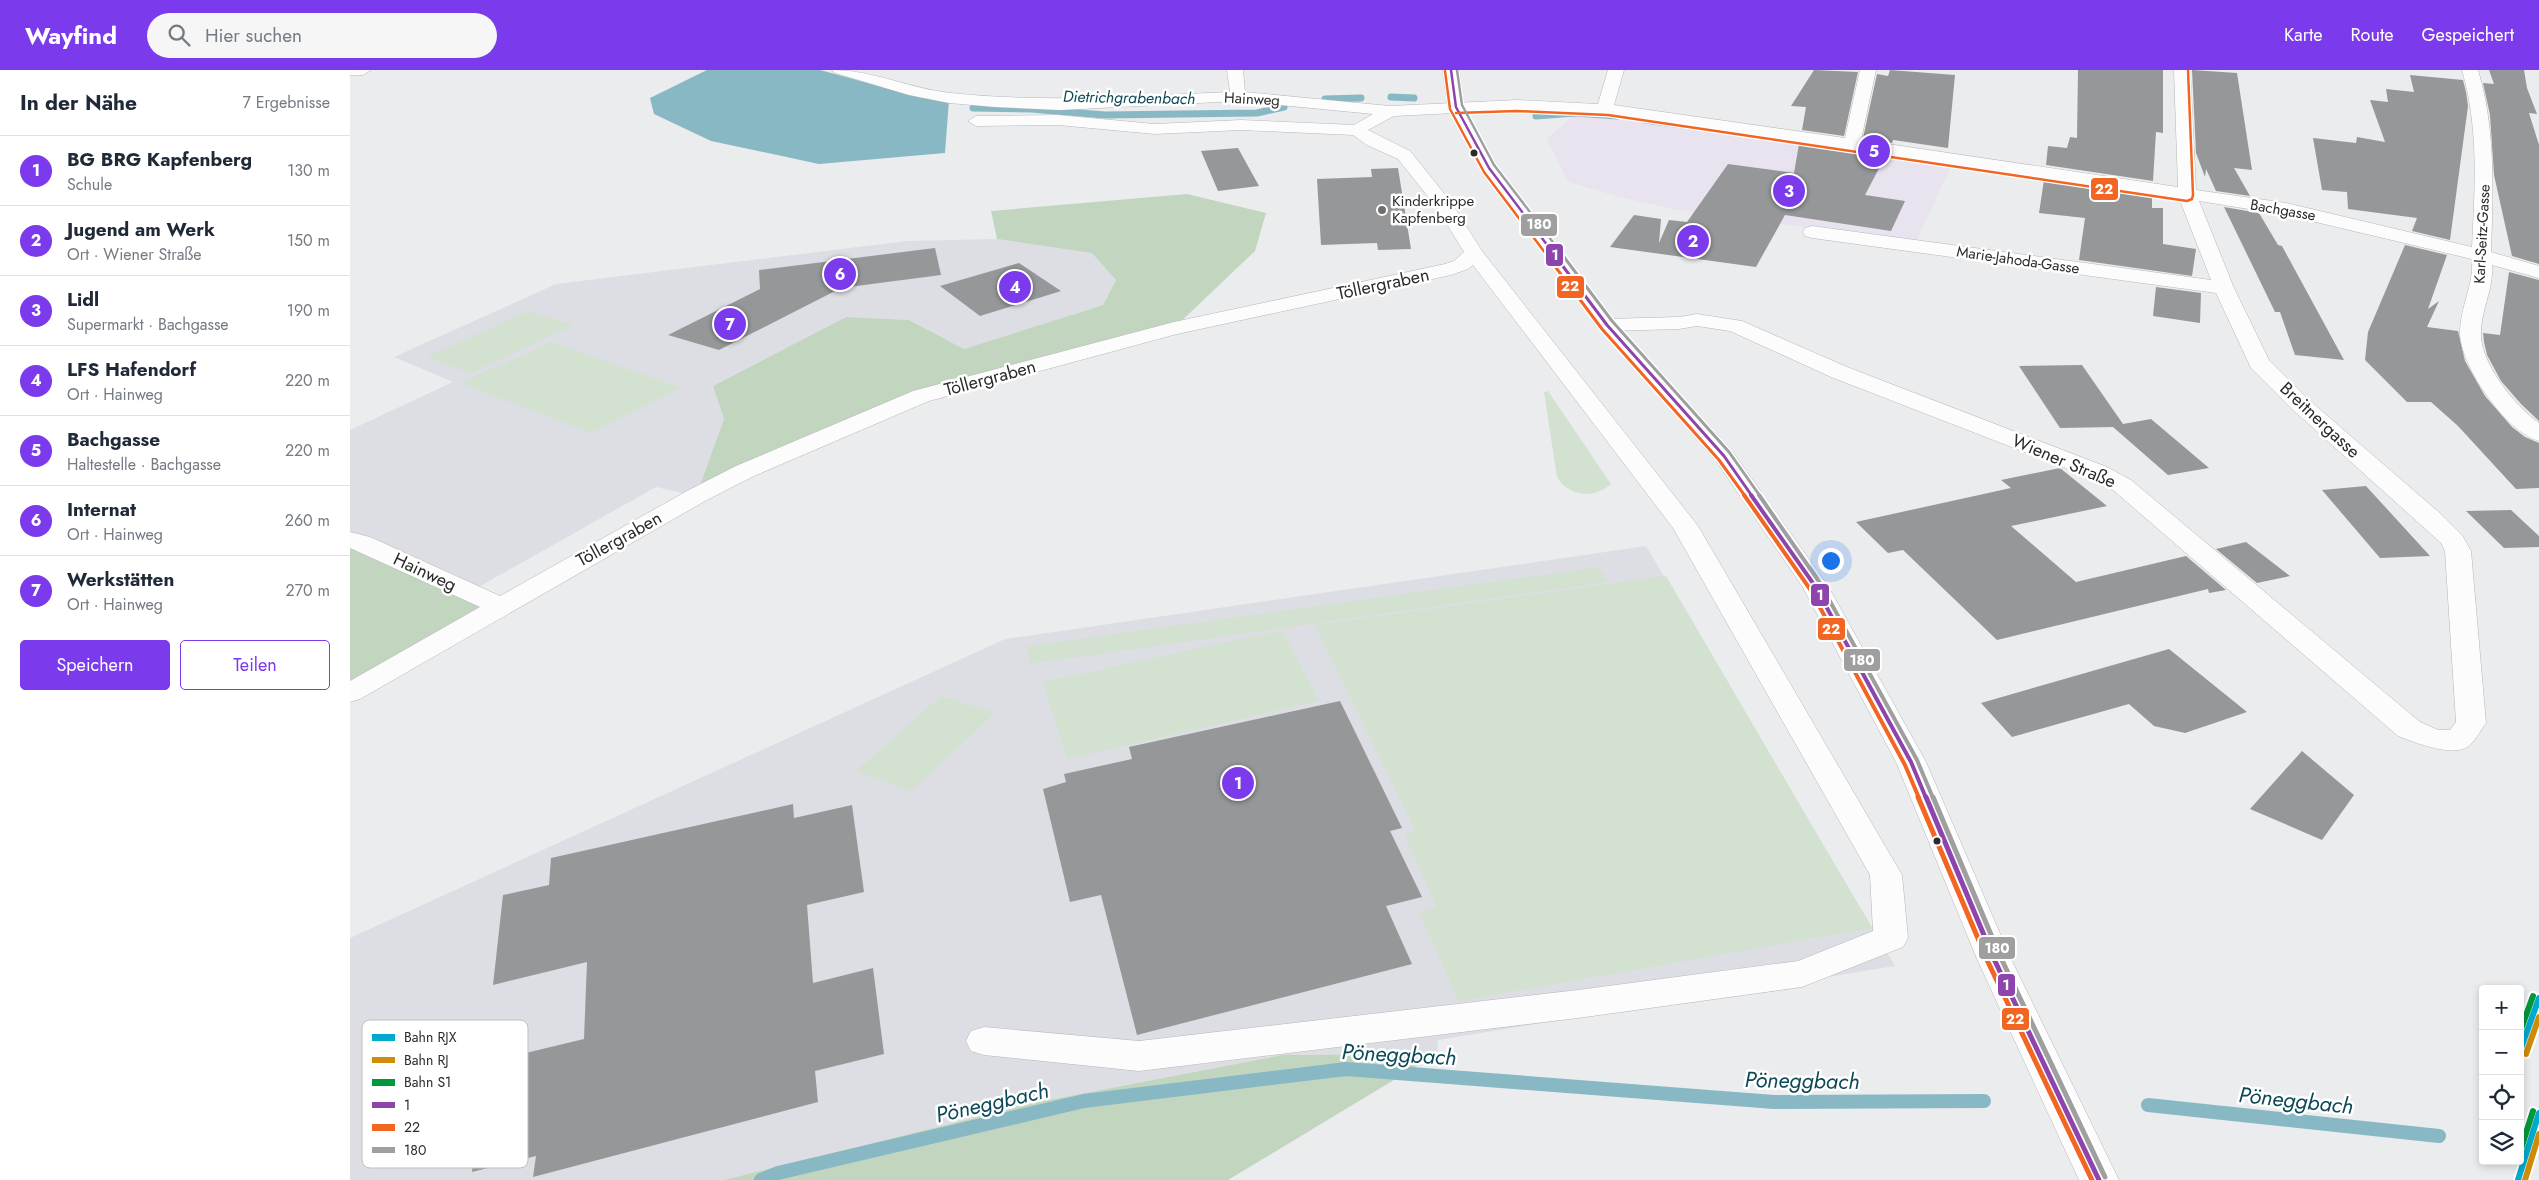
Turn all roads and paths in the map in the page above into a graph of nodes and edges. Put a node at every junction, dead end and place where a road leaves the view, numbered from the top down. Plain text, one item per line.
1 (350, 70) edge
2 (363, 70) edge
3 (840, 70) edge
4 (1235, 70) edge
5 (1451, 70) edge
6 (1616, 70) edge
7 (1868, 70) edge
8 (2182, 70) edge
9 (2470, 70) edge
10 (1238, 96) junction
11 (1456, 107) junction
12 (1609, 109) junction
13 (1390, 111) junction
14 (976, 121) dead end
15 (1357, 130) junction
16 (1852, 144) junction
17 (2187, 195) junction
18 (1812, 232) dead end
19 (1474, 253) junction
20 (2481, 256) junction
21 (2539, 272) edge
22 (2224, 288) junction
23 (1607, 325) junction
24 (2539, 434) edge
25 (350, 540) edge
26 (499, 606) junction
27 (350, 693) edge
28 (2452, 741) joint
29 (984, 1041) dead end
30 (2099, 1180) edge

1 - 2 street
3 - 10 street, Hainweg
4 - 10 street
5 - 11 street
6 - 12 street
7 - 16 street
8 - 17 street, Breitnergasse
9 - 20 street, Karl-Seitz-Gasse
10 - 13 street, Hainweg
11 - 12 street, Bachgasse
11 - 13 street, Hainweg
11 - 23 street
12 - 16 street, Bachgasse
13 - 15 street
14 - 15 street
15 - 19 street
16 - 17 street, Bachgasse
17 - 20 street, Bachgasse
17 - 22 street, Breitnergasse
18 - 22 street, Marie-Jahoda-Gasse
19 - 26 street, Töllergraben
19 - 29 street
20 - 21 street, Bachgasse
20 - 24 street, Karl-Seitz-Gasse
22 - 28 street, Breitnergasse
23 - 28 street, Wiener Straße
23 - 30 street
25 - 26 street, Hainweg
26 - 27 street, Töllergraben

